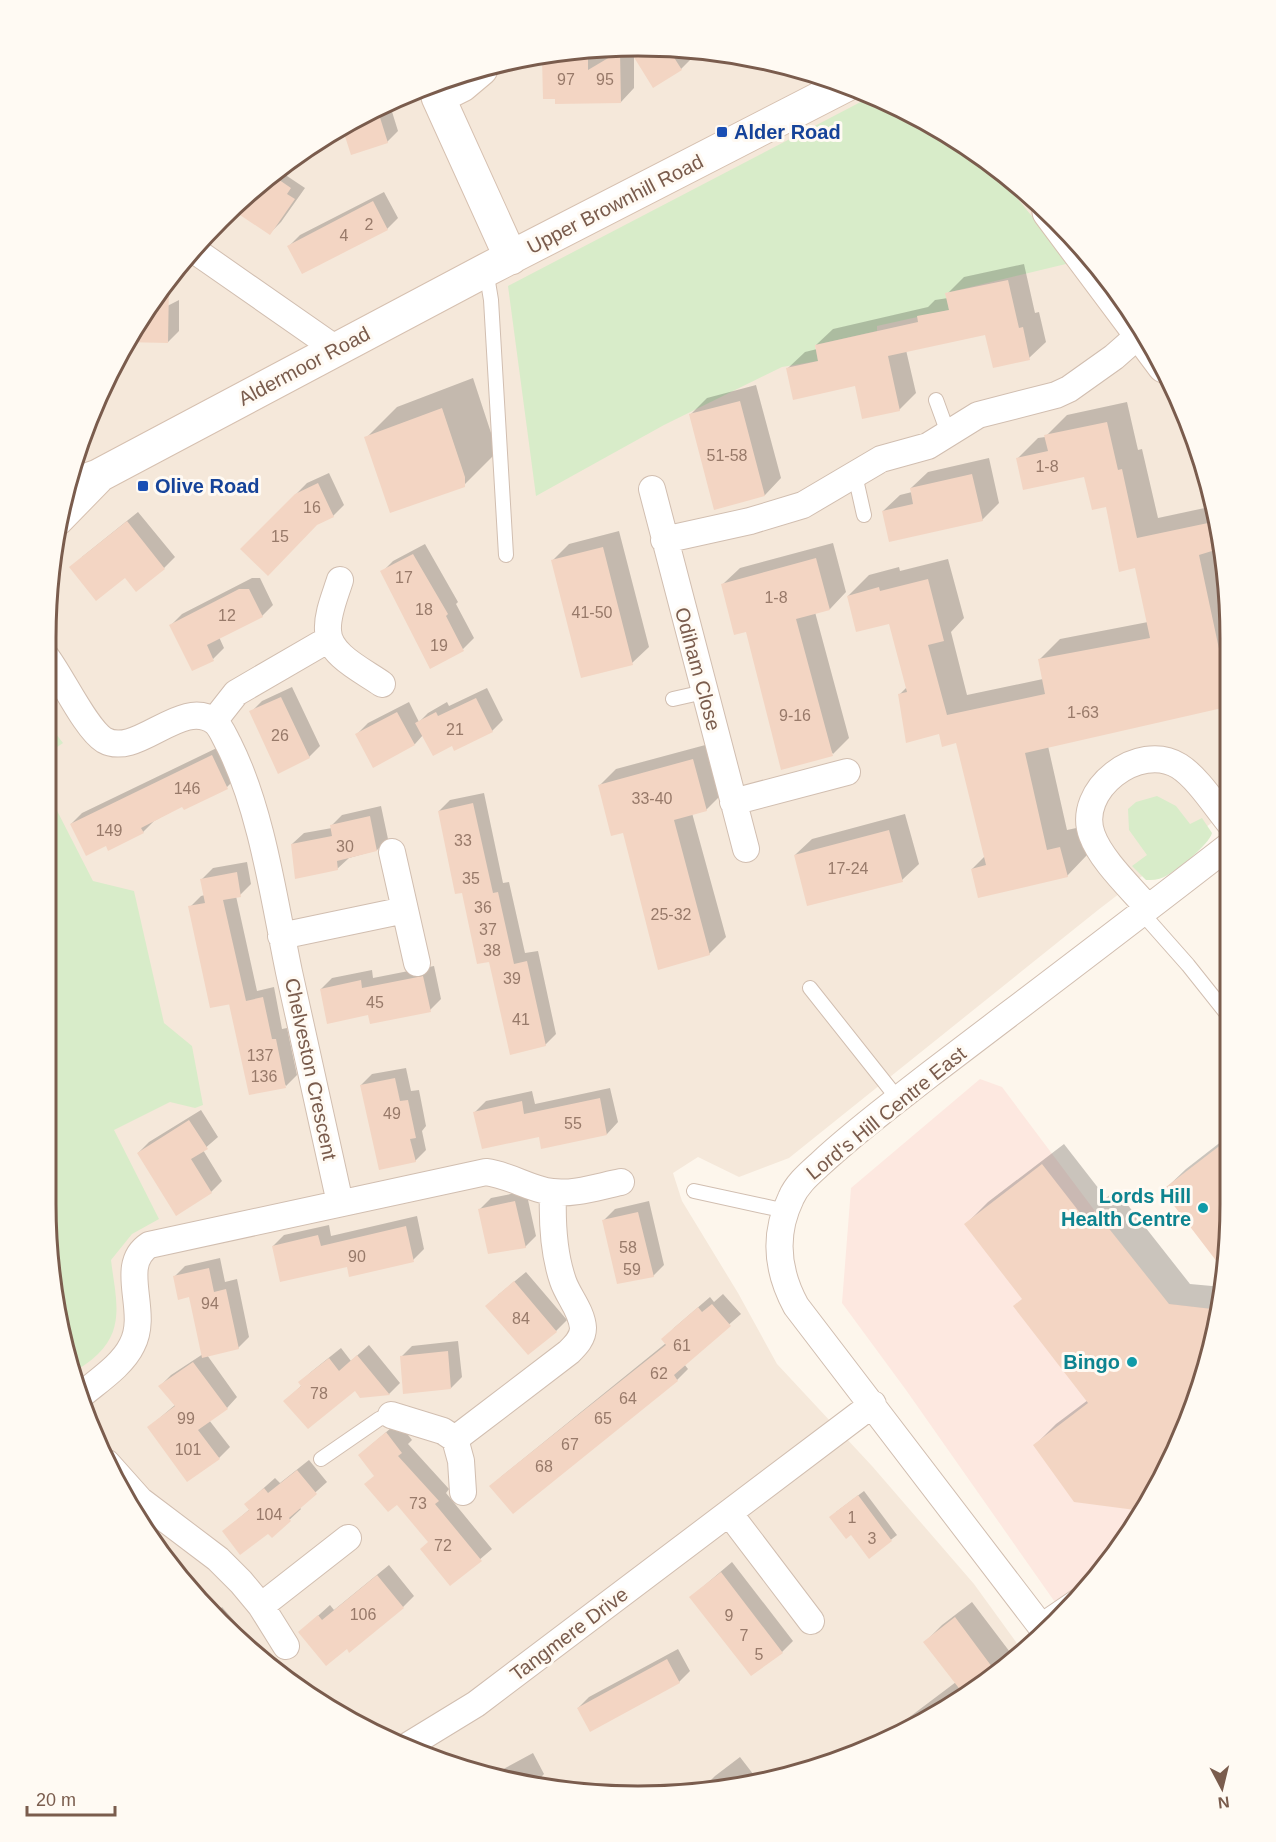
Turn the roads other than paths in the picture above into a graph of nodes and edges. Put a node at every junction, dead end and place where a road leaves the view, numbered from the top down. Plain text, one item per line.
1 (466, 81) edge
2 (446, 88) edge
3 (835, 90) edge
4 (436, 92) edge
5 (200, 254) edge
6 (499, 264) junction
7 (1136, 337) edge
8 (336, 349) junction
9 (936, 400) dead end
10 (948, 433) junction
11 (855, 475) junction
12 (98, 477) junction
13 (76, 484) edge
14 (652, 489) dead end
15 (71, 504) edge
16 (864, 515) dead end
17 (664, 540) junction
18 (506, 555) dead end
19 (340, 580) dead end
20 (329, 639) junction
21 (55, 669) edge
22 (382, 684) dead end
23 (704, 692) junction
24 (673, 699) dead end
25 (214, 721) junction
26 (847, 772) dead end
27 (733, 802) junction
28 (1220, 812) edge
29 (746, 849) dead end
30 (392, 852) dead end
31 (1220, 852) edge
32 (405, 910) junction
33 (1145, 910) junction
34 (282, 936) junction
35 (417, 963) dead end
36 (810, 988) dead end
37 (1220, 1005) edge
38 (898, 1099) junction
39 (621, 1182) dead end
40 (694, 1191) dead end
41 (553, 1192) junction
42 (340, 1203) junction
43 (786, 1211) junction
44 (86, 1391) edge
45 (873, 1404) junction
46 (391, 1415) joint
47 (455, 1439) junction
48 (321, 1459) dead end
49 (130, 1488) edge
50 (463, 1492) dead end
51 (729, 1513) junction
52 (348, 1538) dead end
53 (261, 1606) junction
54 (811, 1621) dead end
55 (1040, 1625) edge
56 (286, 1646) dead end
57 (414, 1742) edge

1 - 2 street
3 - 6 street, Upper Brownhill Road
4 - 6 street
5 - 8 street
6 - 8 street, Aldermoor Road
6 - 18 lane
7 - 10 street
8 - 12 street, Aldermoor Road
9 - 10 lane
10 - 11 street
11 - 16 lane
11 - 17 street
12 - 13 street, Aldermoor Road
12 - 15 street, Aldermoor Road
14 - 17 street, Odiham Close
17 - 23 street, Odiham Close
19 - 20 street
20 - 22 street
20 - 25 street
21 - 25 street
23 - 24 lane
23 - 27 street, Odiham Close
25 - 34 street, Chelveston Crescent
26 - 27 street
27 - 29 street, Odiham Close
28 - 33 street
30 - 32 street
31 - 33 street, Lord's Hill Centre East
32 - 34 street
32 - 35 street
33 - 37 lane
33 - 38 street, Lord's Hill Centre East
34 - 42 street, Chelveston Crescent
36 - 38 lane
38 - 43 street, Lord's Hill Centre East
39 - 41 street
40 - 43 lane
41 - 42 street
41 - 47 street
42 - 44 street
43 - 45 street, Lord's Hill Centre East
45 - 51 street, Tangmere Drive
45 - 55 street, Lord's Hill Centre East
46 - 47 street
46 - 48 lane
47 - 50 street
49 - 53 street
51 - 54 street
51 - 57 street, Tangmere Drive
52 - 53 street
53 - 56 street

